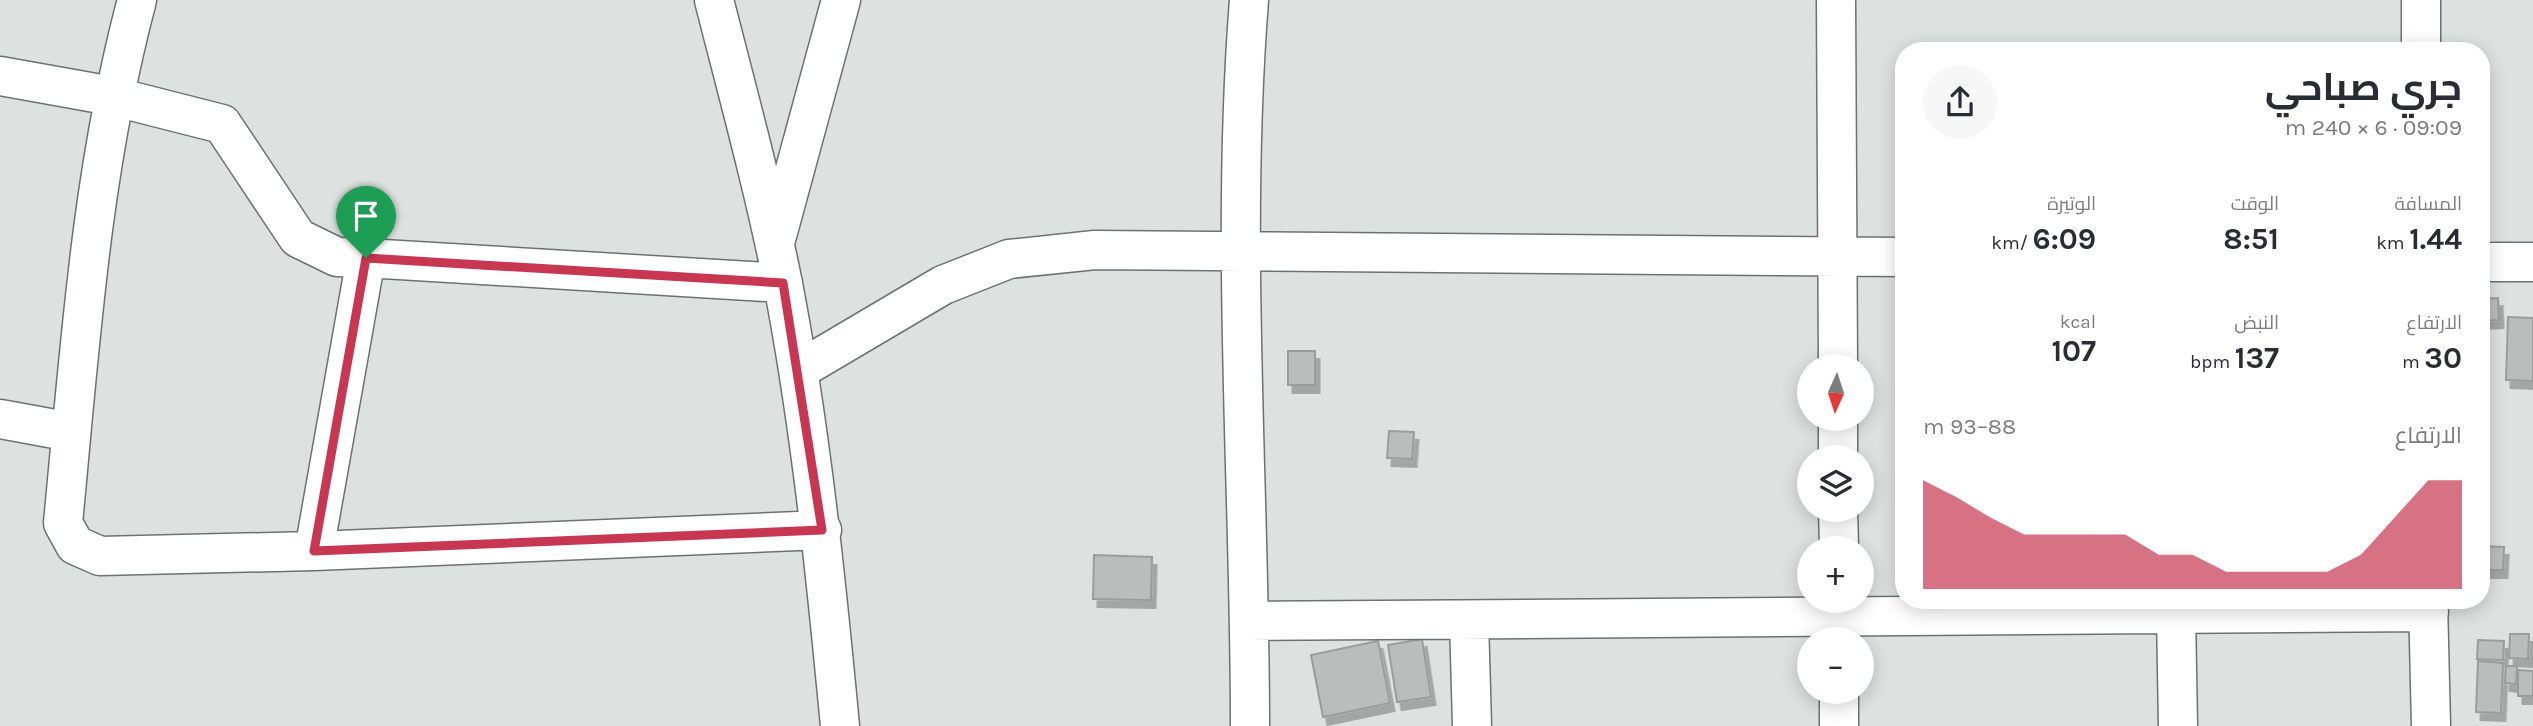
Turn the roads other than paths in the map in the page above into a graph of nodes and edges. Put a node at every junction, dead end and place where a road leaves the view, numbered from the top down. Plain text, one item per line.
1 (137, 0) edge
2 (714, 0) edge
3 (841, 0) edge
4 (1249, 0) edge
5 (1836, 0) edge
6 (2421, 0) edge
7 (2421, 42) edge
8 (0, 76) edge
9 (112, 96) junction
10 (775, 245) junction
11 (1242, 251) junction
12 (1838, 256) junction
13 (1895, 257) edge
14 (366, 258) junction
15 (2490, 262) edge
16 (2533, 262) edge
17 (783, 283) junction
18 (1838, 354) edge
19 (799, 370) junction
20 (0, 419) edge
21 (71, 432) junction
22 (822, 530) junction
23 (314, 551) junction
24 (2320, 609) edge
25 (2428, 609) edge
26 (2176, 613) junction
27 (1839, 619) edge
28 (1469, 620) junction
29 (1250, 621) junction
30 (1839, 704) edge
31 (840, 726) edge
32 (1250, 726) edge
33 (1472, 726) edge
34 (1839, 726) edge
35 (2178, 726) edge
36 (2431, 726) edge

1 - 9 street
2 - 10 street
3 - 10 street
4 - 11 street
5 - 12 street
6 - 7 street
8 - 9 street
9 - 14 street
9 - 21 street
10 - 17 street
11 - 12 street
11 - 19 street
11 - 29 street
12 - 13 street
12 - 18 street
14 - 17 street
14 - 23 street
15 - 16 street
17 - 19 street
19 - 22 street
20 - 21 street
21 - 23 street
22 - 23 street
22 - 31 street
24 - 26 street
25 - 36 street
26 - 27 street
26 - 35 street
27 - 28 street
28 - 29 street
28 - 33 street
29 - 32 street
30 - 34 street

